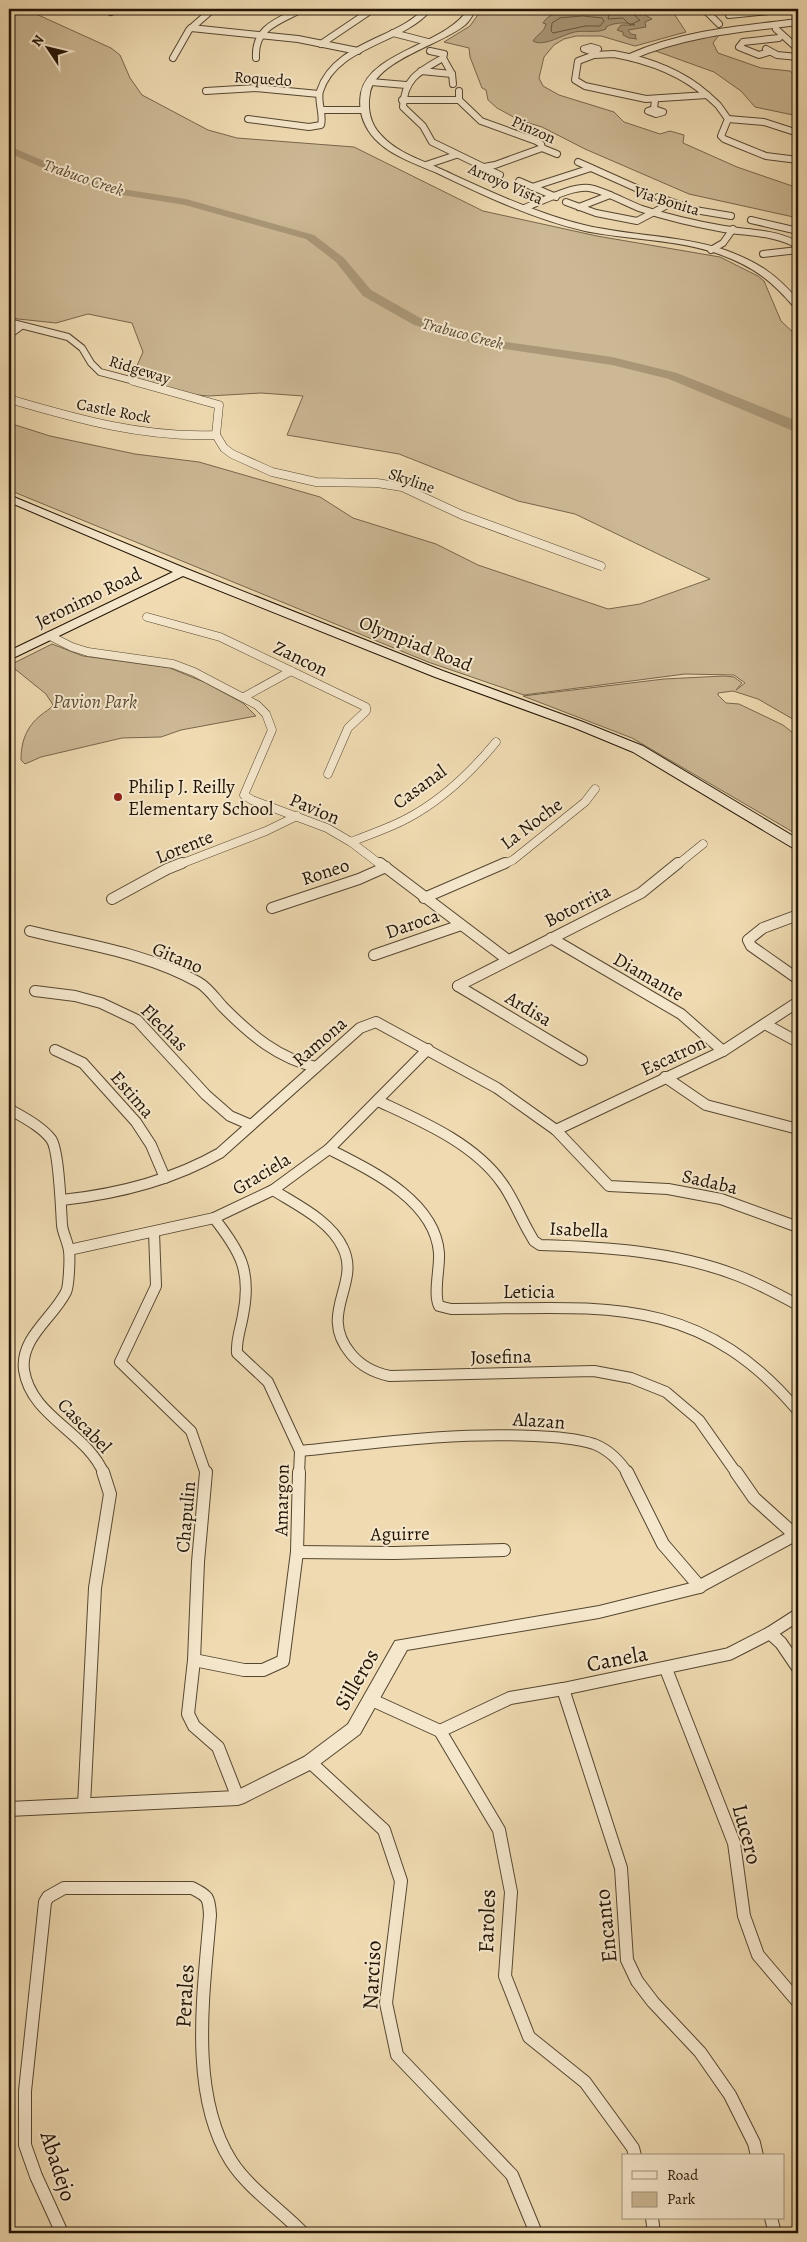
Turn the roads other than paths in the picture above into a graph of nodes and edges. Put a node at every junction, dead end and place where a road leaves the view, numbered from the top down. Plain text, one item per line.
1 (119, 9) edge
2 (214, 9) edge
3 (302, 9) edge
4 (374, 9) edge
5 (428, 9) edge
6 (472, 9) edge
7 (704, 9) edge
8 (722, 9) edge
9 (788, 9) edge
10 (744, 11) edge
11 (111, 12) dead end
12 (735, 19) junction
13 (798, 22) edge
14 (719, 24) dead end
15 (780, 24) junction
16 (771, 25) junction
17 (191, 28) junction
18 (745, 28) junction
19 (393, 33) junction
20 (260, 35) junction
21 (781, 37) junction
22 (757, 41) junction
23 (321, 44) junction
24 (429, 47) junction
25 (798, 49) edge
26 (358, 51) junction
27 (769, 52) junction
28 (759, 55) junction
29 (630, 57) junction
30 (798, 57) edge
31 (173, 58) dead end
32 (256, 58) dead end
33 (443, 58) junction
34 (746, 60) dead end
35 (421, 71) junction
36 (452, 74) junction
37 (371, 82) junction
38 (452, 84) dead end
39 (406, 85) junction
40 (206, 91) dead end
41 (459, 91) dead end
42 (319, 94) junction
43 (708, 95) junction
44 (655, 99) junction
45 (402, 100) junction
46 (459, 100) junction
47 (654, 109) dead end
48 (322, 110) junction
49 (365, 110) junction
50 (248, 119) dead end
51 (728, 119) junction
52 (798, 133) edge
53 (542, 148) junction
54 (557, 154) dead end
55 (456, 155) junction
56 (798, 160) edge
57 (578, 162) dead end
58 (426, 165) junction
59 (484, 167) junction
60 (590, 168) junction
61 (500, 175) dead end
62 (519, 181) dead end
63 (631, 186) junction
64 (532, 187) junction
65 (623, 188) dead end
66 (645, 192) dead end
67 (611, 194) junction
68 (556, 197) junction
69 (658, 197) dead end
70 (566, 202) dead end
71 (671, 202) junction
72 (579, 207) junction
73 (524, 208) junction
74 (651, 212) junction
75 (718, 214) junction
76 (731, 216) dead end
77 (750, 220) dead end
78 (772, 224) junction
79 (705, 225) junction
80 (734, 229) junction
81 (798, 231) edge
82 (762, 232) junction
83 (711, 250) junction
84 (798, 251) edge
85 (763, 254) dead end
86 (798, 306) edge
87 (9, 322) edge
88 (20, 327) junction
89 (9, 335) edge
90 (9, 399) edge
91 (216, 435) junction
92 (9, 498) edge
93 (601, 566) dead end
94 (183, 572) junction
95 (146, 617) dead end
96 (50, 636) junction
97 (9, 656) edge
98 (291, 671) junction
99 (244, 697) junction
100 (496, 742) dead end
101 (328, 774) dead end
102 (596, 789) dead end
103 (297, 816) junction
104 (351, 842) junction
105 (703, 844) dead end
106 (798, 845) edge
107 (386, 867) junction
108 (424, 898) junction
109 (112, 899) dead end
110 (272, 908) dead end
111 (798, 916) edge
112 (461, 925) junction
113 (30, 931) dead end
114 (551, 938) junction
115 (374, 955) dead end
116 (508, 960) junction
117 (798, 979) edge
118 (458, 986) joint
119 (35, 991) dead end
120 (798, 1002) edge
121 (765, 1024) junction
122 (798, 1042) edge
123 (428, 1049) junction
124 (55, 1050) dead end
125 (723, 1051) junction
126 (582, 1060) dead end
127 (316, 1067) junction
128 (665, 1077) junction
129 (378, 1101) junction
130 (11, 1110) dead end
131 (251, 1125) junction
132 (798, 1129) edge
133 (556, 1130) junction
134 (329, 1148) junction
135 (165, 1178) junction
136 (610, 1186) joint
137 (274, 1190) junction
138 (62, 1200) junction
139 (214, 1218) junction
140 (798, 1227) edge
141 (154, 1232) junction
142 (69, 1250) junction
143 (798, 1305) edge
144 (798, 1410) edge
145 (300, 1451) junction
146 (796, 1534) edge
147 (504, 1550) dead end
148 (298, 1552) junction
149 (700, 1587) junction
150 (798, 1615) edge
151 (770, 1633) junction
152 (194, 1660) junction
153 (798, 1668) edge
154 (666, 1669) junction
155 (563, 1689) junction
156 (372, 1700) junction
157 (440, 1731) junction
158 (310, 1762) junction
159 (238, 1798) junction
160 (84, 1805) junction
161 (9, 1809) edge
162 (45, 1902) joint
163 (798, 2002) edge
164 (634, 2154) edge
165 (757, 2154) edge
166 (652, 2220) edge
167 (772, 2220) edge
168 (62, 2233) edge
169 (303, 2233) edge
170 (536, 2233) edge
171 (654, 2233) edge
172 (775, 2233) edge

1 - 11 street
2 - 17 street
3 - 20 street
4 - 23 street
5 - 19 street
6 - 24 street, Arroyo Vista
7 - 14 street
8 - 12 street
9 - 10 street
10 - 12 street
12 - 18 street
13 - 15 street
15 - 16 street
15 - 21 street
16 - 18 street
16 - 21 street
17 - 20 street
17 - 31 street
18 - 29 street
19 - 24 street
19 - 26 street
20 - 23 street
20 - 32 street
21 - 22 street
21 - 25 street
22 - 27 street
22 - 28 street
23 - 26 street
24 - 33 street
24 - 37 street, Arroyo Vista
26 - 42 street
27 - 28 street
27 - 30 street
28 - 34 street
29 - 43 street
29 - 44 street
33 - 35 street
33 - 36 street
35 - 36 street
35 - 39 street
36 - 38 street
37 - 39 street
37 - 49 street, Arroyo Vista
39 - 45 street
40 - 42 street, Roquedo
41 - 46 street
42 - 48 street
43 - 44 street
43 - 51 street
44 - 47 street
45 - 46 street
45 - 55 street
46 - 53 street, Pinzon
48 - 49 street
48 - 50 street
49 - 58 street, Arroyo Vista
51 - 52 street
51 - 56 street
53 - 54 street, Pinzon
53 - 59 street
55 - 58 street
55 - 59 street
57 - 60 street
58 - 73 street, Arroyo Vista
59 - 61 street
60 - 63 street
60 - 64 street
62 - 64 street
63 - 65 street
63 - 66 street
64 - 68 street
67 - 68 street, Via Bonita
67 - 72 street
67 - 74 street, Via Bonita
68 - 73 street, Via Bonita
69 - 71 street
70 - 72 street
71 - 74 street
71 - 75 street
72 - 74 street
73 - 83 street, Arroyo Vista
74 - 79 street, Via Bonita
75 - 76 street
75 - 79 street
77 - 78 street
78 - 81 street
78 - 82 street
79 - 80 street, Via Bonita
80 - 82 street, Via Bonita
80 - 83 street
82 - 84 street, Via Bonita
83 - 86 street, Arroyo Vista
84 - 85 street
87 - 88 street, Ridgeway
88 - 89 street
88 - 91 street, Ridgeway
90 - 91 street, Castle Rock
91 - 93 street, Skyline
92 - 94 main road, Olympiad Road
94 - 96 main road, Jeronimo Road
94 - 106 main road, Olympiad Road
95 - 98 street, Zancon
96 - 97 main road, Jeronimo Road
96 - 99 street, Pavion
98 - 99 street
98 - 101 street, Zancon
99 - 103 street, Pavion
100 - 104 street, Casanal
102 - 108 street, La Noche
103 - 104 street, Pavion
103 - 109 street, Lorente
104 - 107 street, Pavion
105 - 114 street, Botorrita
107 - 108 street, Pavion
107 - 110 street, Roneo
108 - 112 street, Pavion
111 - 117 street
112 - 115 street, Daroca
112 - 116 street, Pavion
113 - 127 street, Gitano
114 - 116 street, Botorrita
114 - 125 street, Diamante
116 - 118 street, Botorrita
118 - 126 street, Ardisa
119 - 131 street, Flechas
120 - 121 street, Escatron
121 - 122 street
121 - 125 street, Escatron
123 - 127 street, Ramona
123 - 129 street, Graciela
123 - 133 street, Ramona
124 - 135 street, Estima
125 - 128 street, Escatron
127 - 131 street, Ramona
128 - 132 street
128 - 133 street, Escatron
129 - 134 street, Graciela
129 - 143 street, Isabella
130 - 138 street, Cascabel
131 - 135 street, Ramona
133 - 136 street, Ramona
134 - 137 street, Graciela
134 - 144 street, Leticia
135 - 138 street, Ramona
136 - 140 street, Sadaba
137 - 139 street, Graciela
137 - 146 street, Josefina
138 - 142 street, Cascabel
139 - 141 street, Graciela
139 - 145 street, Amargon
141 - 142 street, Graciela
141 - 152 street, Chapulin
142 - 160 street, Cascabel
145 - 148 street, Amargon
145 - 149 street, Alazan
146 - 149 street, Silleros
147 - 148 street, Aguirre
148 - 152 street, Amargon
149 - 156 street, Silleros
150 - 151 street, Canela
151 - 153 street
151 - 154 street, Canela
152 - 159 street, Chapulin
154 - 155 street, Canela
154 - 163 street, Lucero
155 - 157 street, Canela
155 - 165 street, Encanto
156 - 157 street
156 - 158 street, Silleros
157 - 164 street, Faroles
158 - 159 street, Silleros
158 - 170 street, Narciso
159 - 160 street, Silleros
160 - 161 street, Silleros
162 - 168 street, Abadejo
162 - 169 street, Perales
166 - 171 street
167 - 172 street

